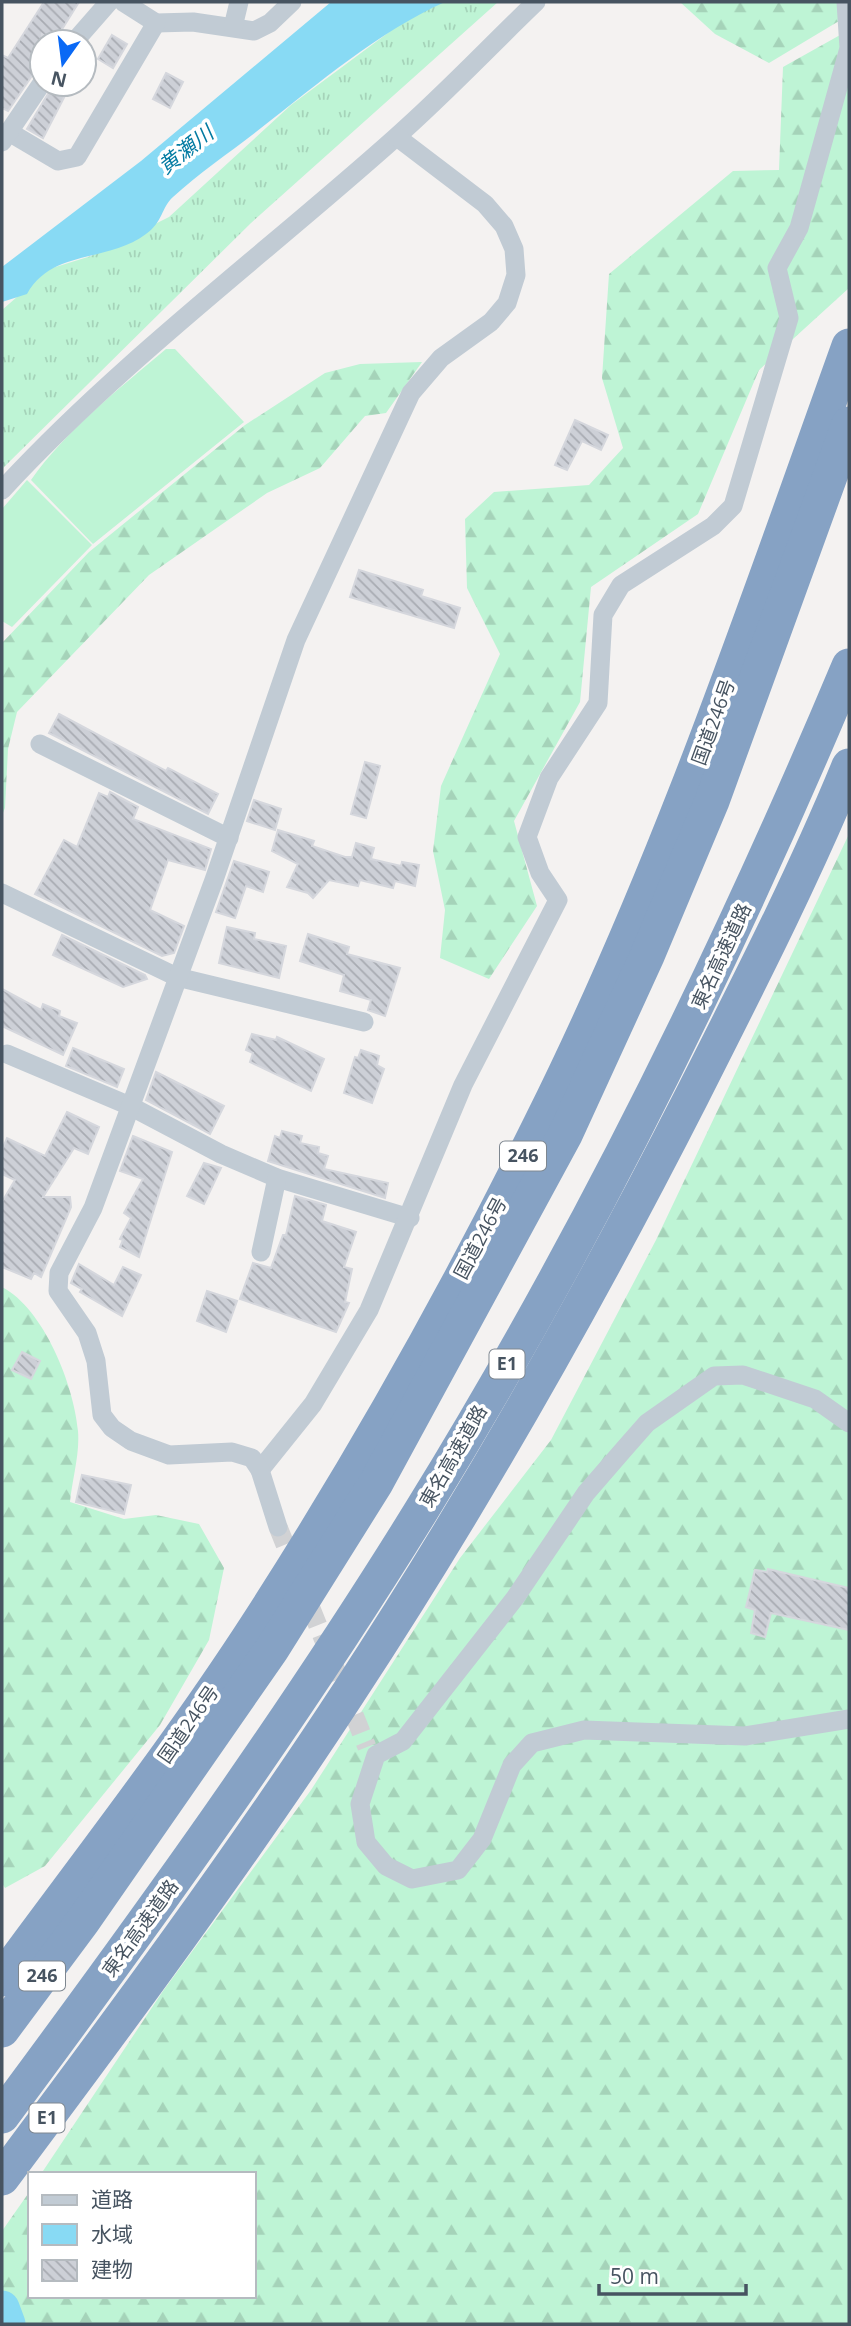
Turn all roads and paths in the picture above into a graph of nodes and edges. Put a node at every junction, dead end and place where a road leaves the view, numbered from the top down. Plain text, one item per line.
1 (109, 2) edge
2 (123, 2) edge
3 (239, 2) edge
4 (292, 2) edge
5 (536, 2) edge
6 (846, 2) edge
7 (156, 23) junction
8 (233, 27) junction
9 (86, 28) edge
10 (32, 98) edge
11 (397, 137) junction
12 (5, 138) edge
13 (849, 346) edge
14 (849, 424) edge
15 (2, 491) edge
16 (849, 666) edge
17 (40, 744) dead end
18 (849, 766) edge
19 (229, 838) junction
20 (2, 893) edge
21 (177, 976) junction
22 (364, 1022) dead end
23 (7, 1054) dead end
24 (130, 1106) junction
25 (278, 1178) junction
26 (410, 1218) junction
27 (261, 1252) dead end
28 (849, 1423) edge
29 (260, 1470) junction
30 (278, 1527) tunnel mouth
31 (849, 1719) edge
32 (72, 1909) junction
33 (2, 1979) edge
34 (2, 2031) edge
35 (2, 2116) edge
36 (2, 2178) edge

1 - 9 street
2 - 7 street
3 - 8 street
4 - 8 street
5 - 11 street
6 - 26 street
7 - 8 street
7 - 12 street
10 - 12 street
11 - 15 street
11 - 19 street
13 - 32 highway, 国道246号 / 246
14 - 32 highway, 国道246号 / 246
16 - 35 highway, 東名高速道路 / E1
17 - 19 street
18 - 36 highway, 東名高速道路 / E1
19 - 21 street
20 - 21 street
21 - 22 street
21 - 24 street
23 - 24 street
24 - 25 street
24 - 29 street
25 - 26 street
25 - 27 street
26 - 29 street
28 - 31 street
29 - 30 street
32 - 33 highway, 国道246号 / 246
32 - 34 highway, 国道246号 / 246

